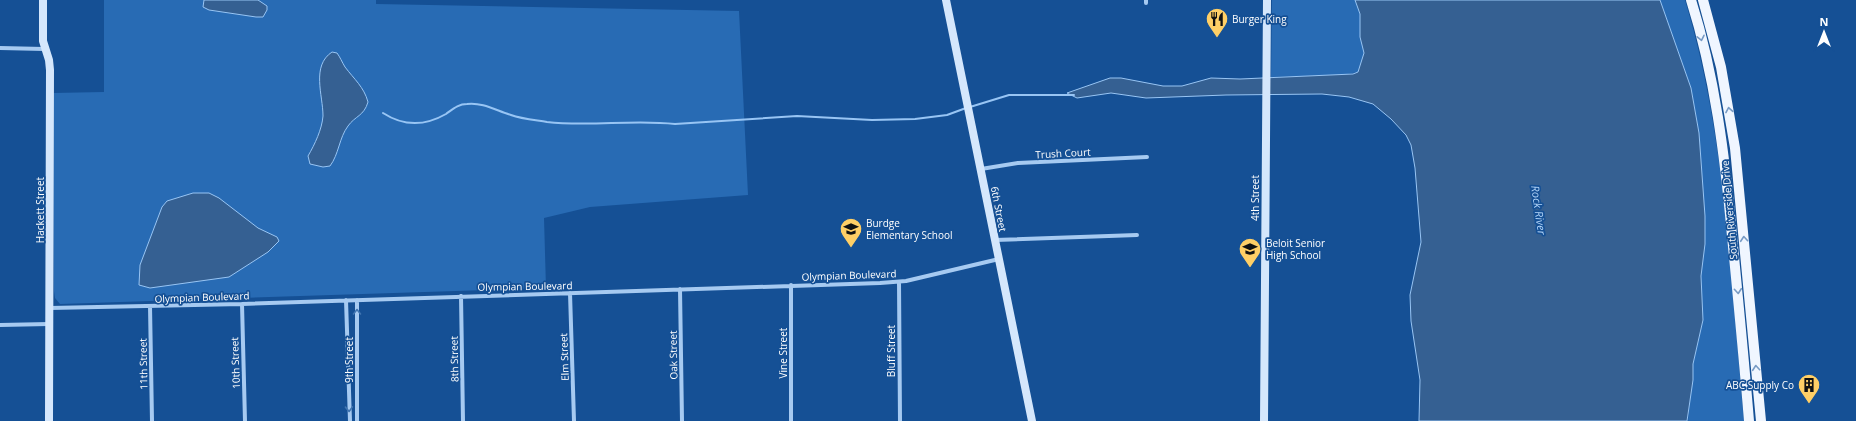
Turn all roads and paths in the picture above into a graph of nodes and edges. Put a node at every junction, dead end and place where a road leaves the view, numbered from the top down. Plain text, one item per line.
1 (43, 0) edge
2 (946, 0) edge
3 (1267, 0) edge
4 (1691, 0) edge
5 (1703, 0) edge
6 (0, 48) edge
7 (44, 49) junction
8 (1147, 157) dead end
9 (981, 169) junction
10 (1137, 235) dead end
11 (995, 240) junction
12 (999, 259) junction
13 (899, 282) junction
14 (791, 285) junction
15 (680, 289) junction
16 (570, 293) junction
17 (461, 296) junction
18 (346, 300) junction
19 (357, 300) junction
20 (242, 304) junction
21 (150, 306) junction
22 (50, 308) junction
23 (0, 324) edge
24 (49, 324) junction
25 (50, 421) edge
26 (152, 421) edge
27 (245, 421) edge
28 (350, 421) edge
29 (357, 421) edge
30 (463, 421) edge
31 (574, 421) edge
32 (682, 421) edge
33 (791, 421) edge
34 (900, 421) edge
35 (1032, 421) edge
36 (1264, 421) edge
37 (1749, 421) edge
38 (1761, 421) edge

1 - 7 street, Hackett Street
2 - 9 street, 6th Street
3 - 36 street, 4th Street
4 -> 37 main road, South Riverside Drive
38 -> 5 main road, South Riverside Drive
6 - 7 street
7 - 22 street, Hackett Street
8 - 9 street, Trush Court
9 - 11 street, 6th Street
10 - 11 street
11 - 12 street, 6th Street
12 - 13 street, Olympian Boulevard
12 - 35 street, 6th Street
13 - 14 street, Olympian Boulevard
13 - 34 street, Bluff Street
14 - 15 street, Olympian Boulevard
14 - 33 street, Vine Street
15 - 16 street, Olympian Boulevard
15 - 32 street, Oak Street
16 - 17 street, Olympian Boulevard
16 - 31 street, Elm Street
17 - 19 street, Olympian Boulevard
17 - 30 street, 8th Street
18 - 19 street, Olympian Boulevard
18 - 20 street, Olympian Boulevard
18 -> 28 street, 9th Street
29 -> 19 street, 9th Street
20 - 21 street, Olympian Boulevard
20 - 27 street, 10th Street
21 - 22 street, Olympian Boulevard
21 - 26 street, 11th Street
22 - 24 street, Hackett Street
23 - 24 street
24 - 25 street, Hackett Street

